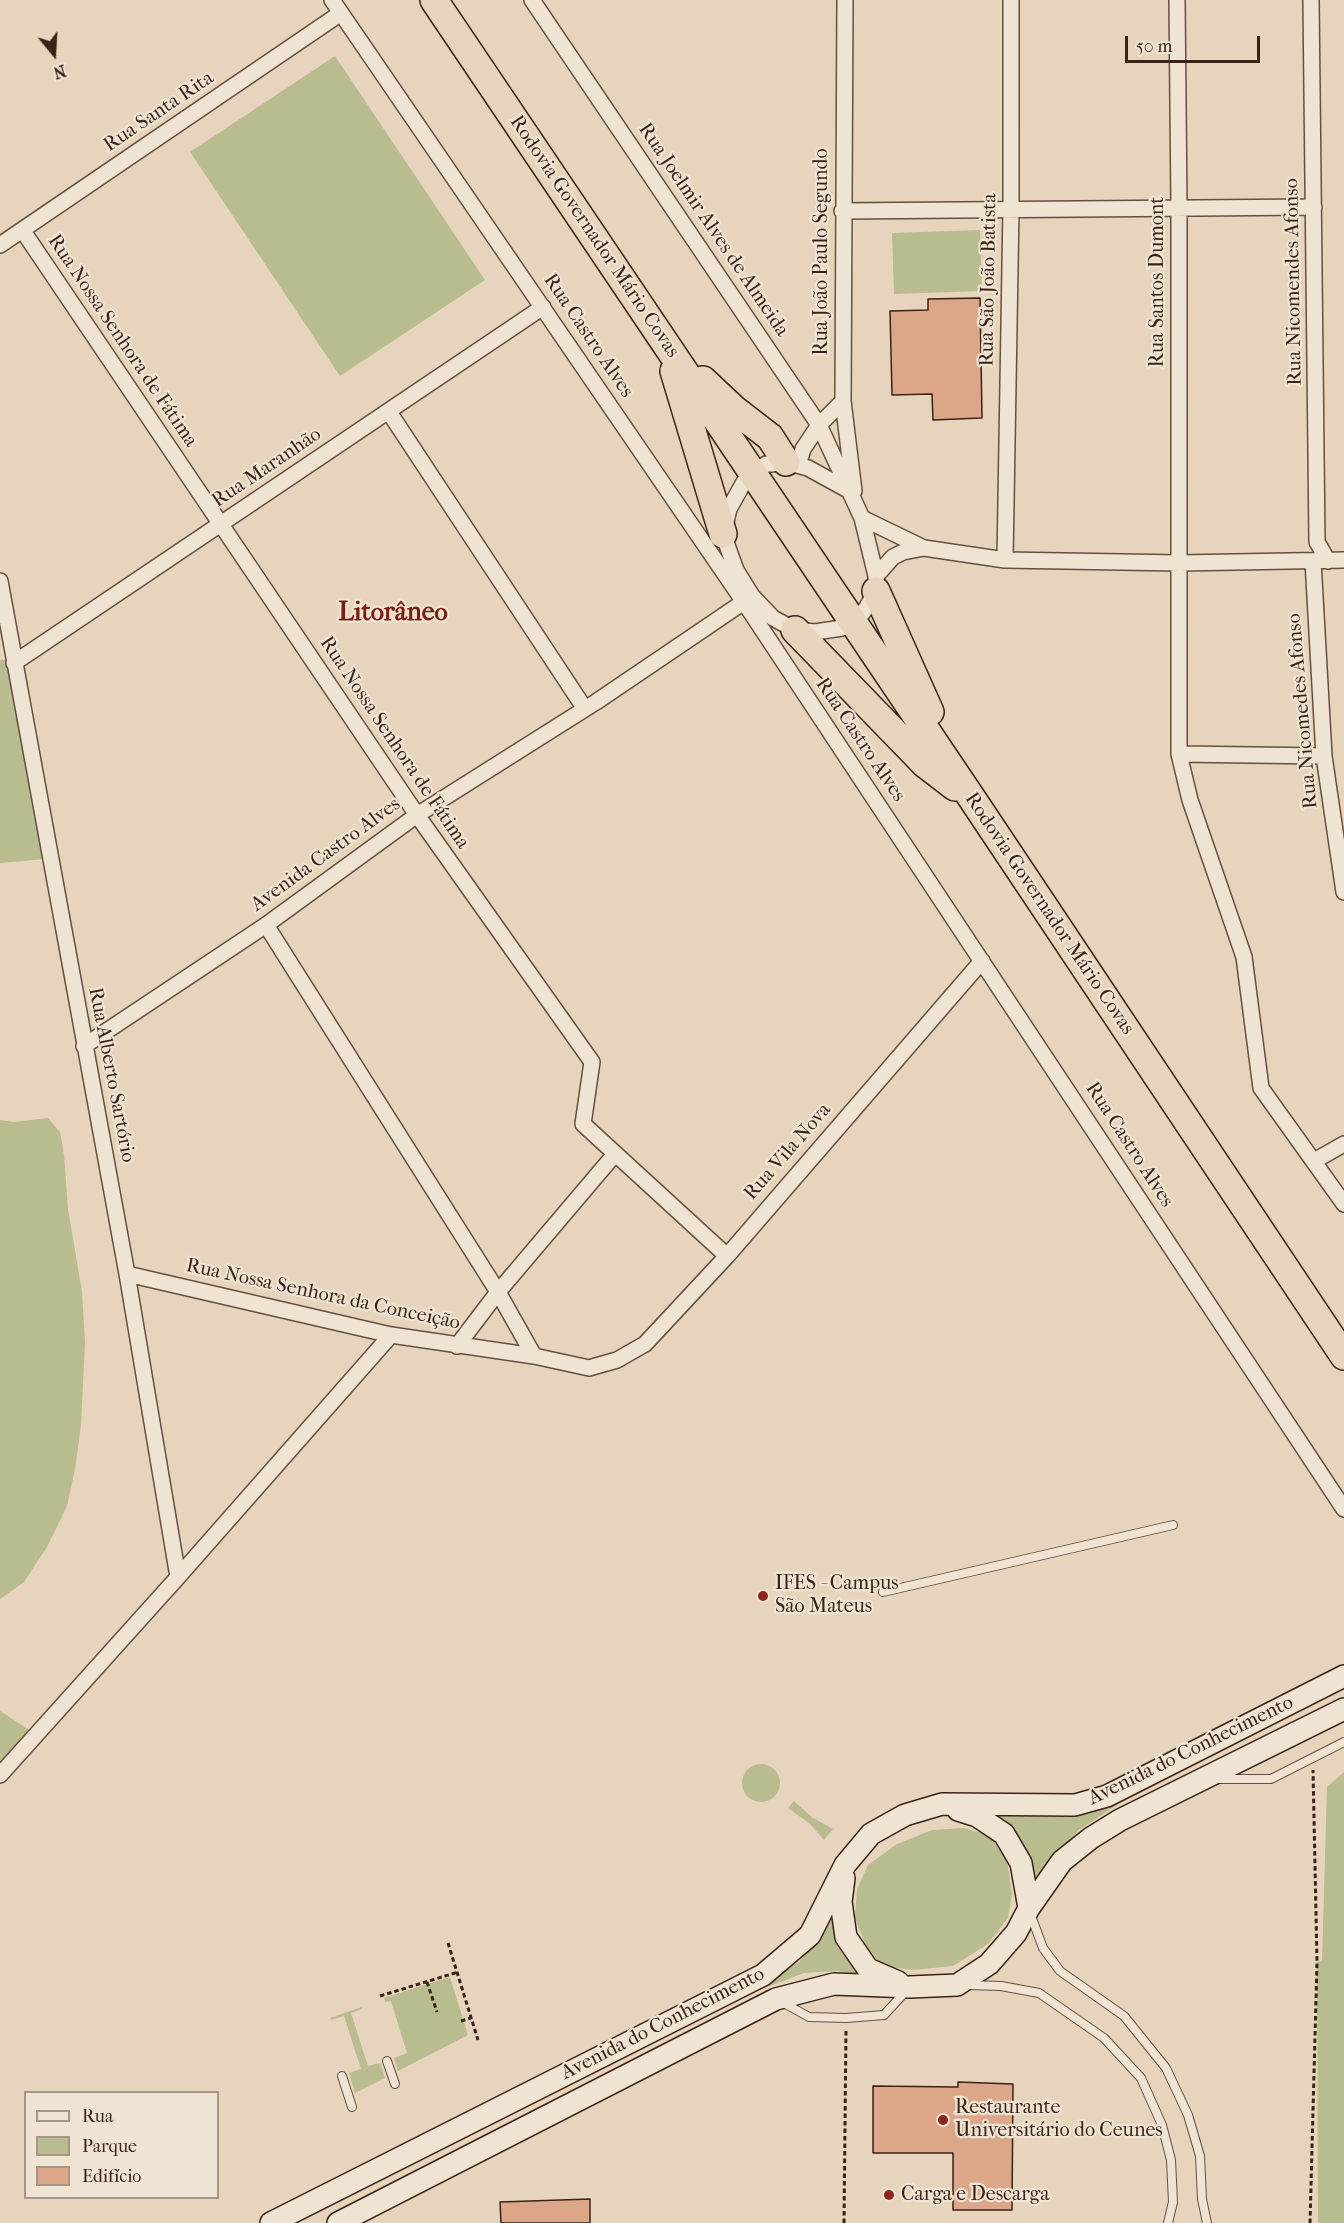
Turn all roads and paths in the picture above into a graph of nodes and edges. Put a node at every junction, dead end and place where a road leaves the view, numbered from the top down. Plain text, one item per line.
1 (332, 0) edge
2 (434, 0) edge
3 (532, 0) edge
4 (845, 0) edge
5 (1011, 0) edge
6 (1177, 0) edge
7 (1311, 0) edge
8 (341, 13) junction
9 (1179, 207) junction
10 (1314, 207) junction
11 (1011, 208) junction
12 (842, 211) junction
13 (23, 231) junction
14 (0, 245) edge
15 (543, 307) junction
16 (666, 344) junction
17 (843, 401) junction
18 (389, 412) junction
19 (819, 425) junction
20 (792, 463) junction
21 (754, 474) junction
22 (852, 497) junction
23 (862, 518) junction
24 (219, 524) junction
25 (723, 534) junction
26 (924, 548) junction
27 (1005, 560) junction
28 (1344, 560) edge
29 (1312, 561) junction
30 (1328, 561) junction
31 (1180, 563) junction
32 (0, 581) edge
33 (876, 584) junction
34 (748, 599) junction
35 (854, 624) junction
36 (795, 630) junction
37 (14, 663) junction
38 (585, 709) junction
39 (1179, 754) junction
40 (1324, 756) junction
41 (971, 797) junction
42 (417, 815) junction
43 (1344, 892) edge
44 (266, 925) junction
45 (982, 961) junction
46 (84, 1046) junction
47 (1344, 1144) edge
48 (615, 1154) junction
49 (1314, 1161) junction
50 (1344, 1204) edge
51 (727, 1256) junction
52 (127, 1274) junction
53 (498, 1292) junction
54 (392, 1335) junction
55 (457, 1346) junction
56 (534, 1356) junction
57 (1344, 1356) edge
58 (617, 1360) joint
59 (1344, 1509) edge
60 (1173, 1525) dead end
61 (178, 1577) junction
62 (884, 1592) dead end
63 (1344, 1676) edge
64 (1344, 1709) edge
65 (1344, 1742) edge
66 (1312, 1756) junction
67 (0, 1775) edge
68 (1203, 1779) junction
69 (942, 1804) junction
70 (845, 1865) junction
71 (1029, 1908) junction
72 (448, 1943) dead end
73 (458, 1972) junction
74 (427, 1982) junction
75 (957, 1984) junction
76 (910, 1987) junction
77 (380, 1996) dead end
78 (776, 1999) junction
79 (437, 2012) dead end
80 (471, 2018) junction
81 (846, 2018) junction
82 (461, 2021) dead end
83 (478, 2040) dead end
84 (387, 2061) dead end
85 (342, 2076) dead end
86 (394, 2084) dead end
87 (352, 2107) dead end
88 (271, 2223) edge
89 (338, 2223) edge
90 (844, 2223) edge
91 (1168, 2223) edge
92 (1207, 2223) edge
93 (1310, 2223) edge

1 - 8 street, Rua Castro Alves
2 - 16 highway, Rodovia Governador Mário Covas
3 - 19 street, Rua Joelmir Alves de Almeida
4 - 12 street, Rua João Paulo Segundo
5 - 11 street, Rua São João Batista
6 - 9 street, Rua Santos Dumont
7 - 10 street, Rua Nicomendes Afonso
8 - 13 street, Rua Santa Rita
8 - 15 street, Rua Castro Alves
9 - 10 street
9 - 11 street
9 - 31 street, Rua Santos Dumont
10 - 30 street, Rua Nicomendes Afonso
11 - 12 street
11 - 27 street, Rua São João Batista
12 - 17 street, Rua João Paulo Segundo
13 - 14 street, Rua Santa Rita
13 - 24 street, Rua Nossa Senhora de Fátima
15 - 18 street, Rua Maranhão
15 - 34 street, Rua Castro Alves
16 - 20 highway
16 - 21 highway, Rodovia Governador Mário Covas
16 - 25 highway
17 - 19 street
17 - 22 street, Rua João Paulo Segundo
18 - 24 street, Rua Maranhão
18 - 38 street
19 - 20 street
19 - 22 street, Rua Joelmir Alves de Almeida
20 - 21 street
20 - 22 street
21 - 25 street
21 - 35 highway, Rodovia Governador Mário Covas
22 - 23 street
23 - 26 street
23 - 33 street
24 - 37 street, Rua Maranhão
24 - 42 street, Rua Nossa Senhora de Fátima
25 - 34 street
26 - 27 street
26 - 33 street
27 - 31 street
28 - 30 street
29 - 30 street
29 - 31 street
29 - 40 street, Rua Nicomedes Afonso
31 - 39 street
32 - 37 street, Rua Alberto Sartório
33 - 35 street
33 - 41 highway
34 - 36 street
34 - 38 street, Avenida Castro Alves
34 - 45 street, Rua Castro Alves
35 - 36 street
35 - 41 highway, Rodovia Governador Mário Covas
36 - 41 highway
37 - 46 street, Rua Alberto Sartório
38 - 42 street, Avenida Castro Alves
39 - 40 street
39 - 49 street
40 - 43 street, Rua Nicomedes Afonso
41 - 57 highway, Rodovia Governador Mário Covas
42 - 44 street, Avenida Castro Alves
42 - 48 street, Rua Nossa Senhora de Fátima
44 - 46 street, Avenida Castro Alves
44 - 53 street
45 - 51 street, Rua Vila Nova
45 - 59 street, Rua Castro Alves
46 - 52 street, Rua Alberto Sartório
47 - 49 street
48 - 51 street, Rua Nossa Senhora de Fátima
48 - 53 street
49 - 50 street
51 - 58 street, Rua Vila Nova
52 - 54 street, Rua Nossa Senhora da Conceição
52 - 61 street, Rua Alberto Sartório
53 - 55 street
53 - 56 street
54 - 55 street, Rua Nossa Senhora da Conceição
54 - 61 street
55 - 56 street, Rua Nossa Senhora da Conceição
56 - 58 street, Rua Nossa Senhora da Conceição
60 - 62 lane
61 - 67 street
63 - 69 main road, Avenida do Conhecimento
64 - 68 main road, Avenida do Conhecimento
65 - 66 lane
66 - 68 lane
66 - 93 path
68 - 71 main road, Avenida do Conhecimento
69 - 70 main road, Avenida do Conhecimento
69 - 71 main road
70 - 76 main road
70 - 88 main road, Avenida do Conhecimento
71 - 75 main road, Avenida do Conhecimento
71 - 92 lane
72 - 73 path
73 - 74 path
73 - 80 path
74 - 77 path
74 - 79 path
75 - 76 main road, Avenida do Conhecimento
75 - 91 lane
76 - 78 main road, Avenida do Conhecimento
76 - 81 lane
78 - 81 lane
78 - 89 main road, Avenida do Conhecimento
80 - 82 path
80 - 83 path
81 - 90 path
84 - 86 lane
85 - 87 lane

